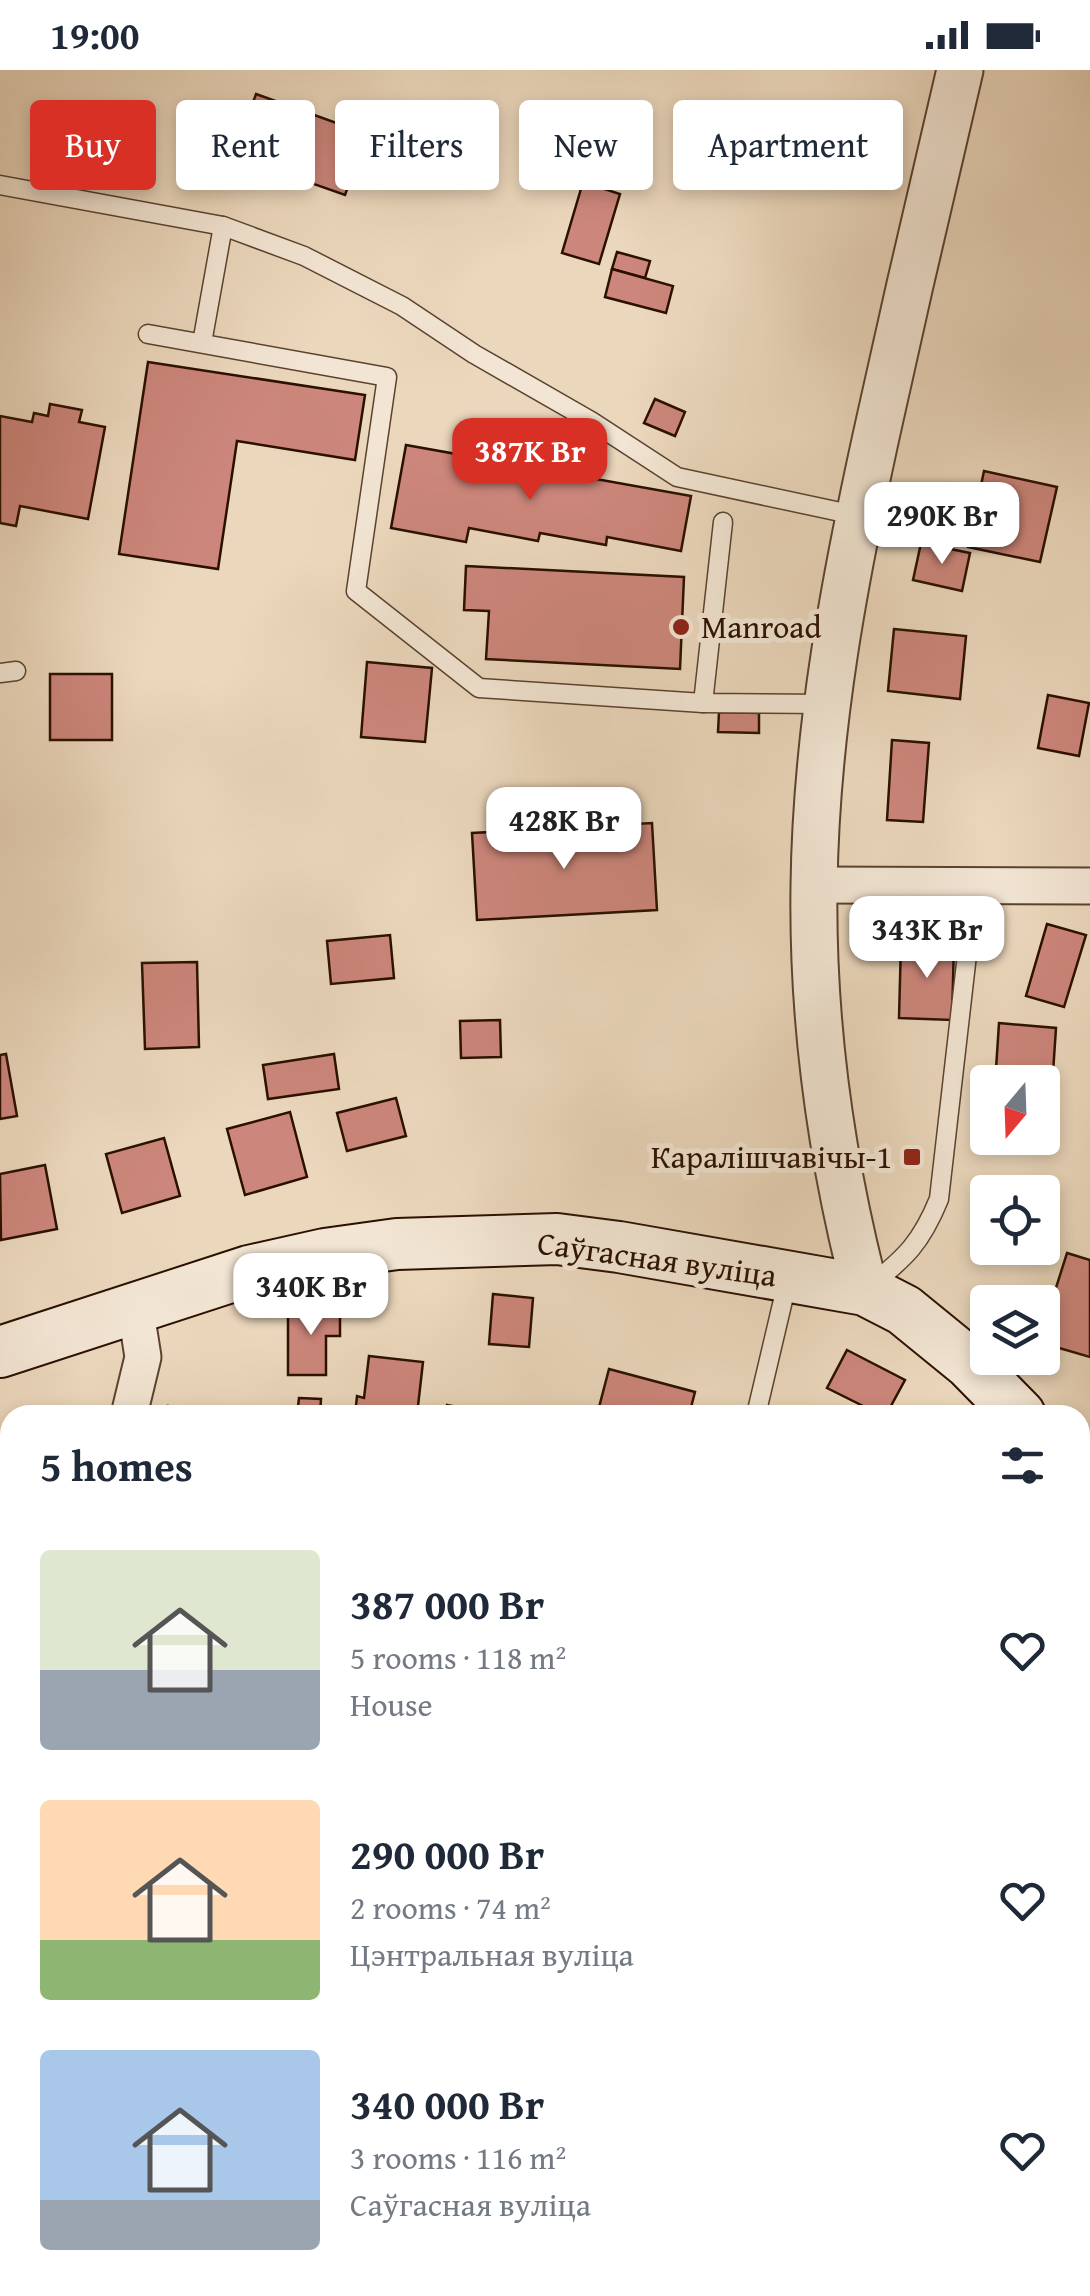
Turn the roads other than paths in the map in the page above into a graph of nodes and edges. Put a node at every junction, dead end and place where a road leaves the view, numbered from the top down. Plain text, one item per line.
1 (960, 70) edge
2 (0, 185) edge
3 (223, 226) junction
4 (148, 334) dead end
5 (202, 343) junction
6 (858, 516) junction
7 (723, 522) dead end
8 (703, 702) junction
9 (828, 704) junction
10 (814, 886) junction
11 (975, 886) junction
12 (1090, 886) edge
13 (788, 1278) junction
14 (865, 1290) junction
15 (135, 1306) junction
16 (0, 1352) edge
17 (131, 1405) edge
18 (758, 1405) edge
19 (1010, 1405) edge

1 - 6 street
2 - 3 lane
3 - 5 lane
3 - 6 lane
4 - 5 lane
5 - 8 lane
6 - 9 street
7 - 8 lane
8 - 9 lane
9 - 10 street
10 - 11 street
10 - 14 street
11 - 12 street
11 - 14 lane
13 - 14 main road, Саўгасная вуліца
13 - 15 main road, Саўгасная вуліца
13 - 18 lane
14 - 19 main road, Саўгасная вуліца
15 - 16 main road, Саўгасная вуліца
15 - 17 street

